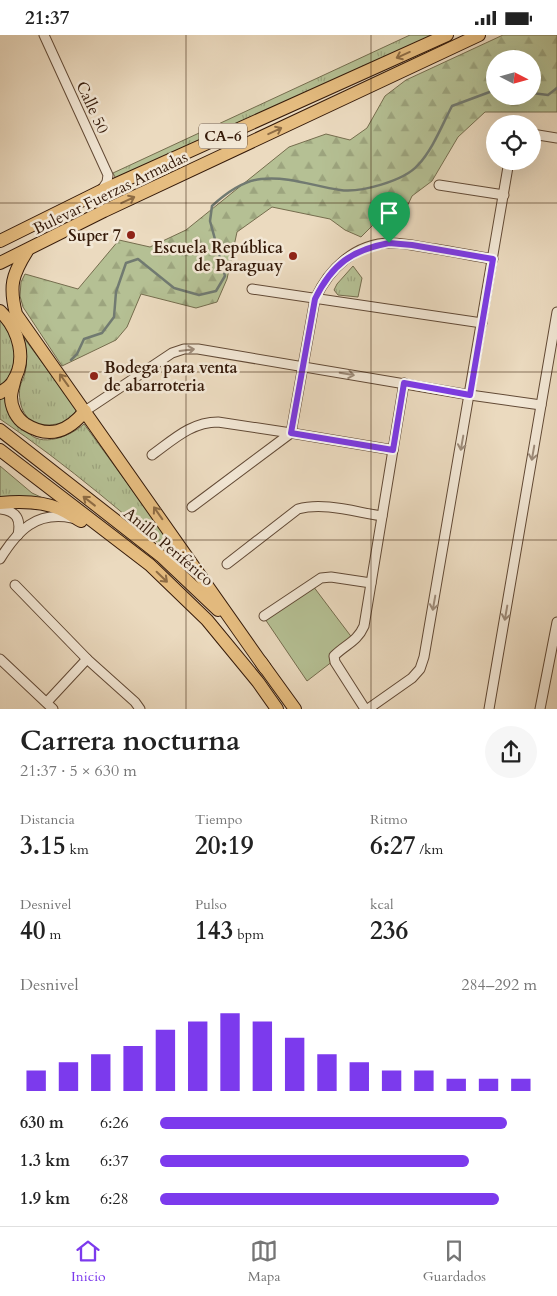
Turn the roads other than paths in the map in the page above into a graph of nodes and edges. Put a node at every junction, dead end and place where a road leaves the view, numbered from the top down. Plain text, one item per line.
1 (44, 35) edge
2 (447, 35) edge
3 (479, 35) edge
4 (541, 135) edge
5 (557, 138) edge
6 (508, 170) edge
7 (439, 185) dead end
8 (101, 191) junction
9 (504, 195) junction
10 (0, 241) edge
11 (27, 250) junction
12 (493, 259) junction
13 (0, 263) edge
14 (252, 289) dead end
15 (315, 299) junction
16 (0, 311) edge
17 (557, 312) edge
18 (482, 323) junction
19 (304, 366) junction
20 (15, 378) junction
21 (404, 383) junction
22 (0, 393) edge
23 (470, 395) junction
24 (541, 405) junction
25 (85, 411) junction
26 (0, 430) edge
27 (291, 433) junction
28 (0, 449) edge
29 (393, 450) junction
30 (152, 455) dead end
31 (0, 503) edge
32 (192, 507) dead end
33 (0, 509) edge
34 (382, 516) junction
35 (78, 519) junction
36 (18, 535) junction
37 (112, 537) junction
38 (0, 559) edge
39 (227, 564) dead end
40 (371, 583) junction
41 (15, 585) dead end
42 (264, 616) dead end
43 (557, 623) edge
44 (0, 659) edge
45 (87, 659) junction
46 (266, 668) junction
47 (50, 705) edge
48 (140, 709) edge
49 (277, 709) edge
50 (295, 709) edge
51 (367, 709) edge
52 (489, 709) edge
53 (540, 709) edge

1 - 8 street, Calle 50
2 -> 8 highway, Bulevar Fuerzas Armadas / CA-6
11 -> 3 highway, Bulevar Fuerzas Armadas / CA-6
4 - 5 street
6 - 9 street
7 - 9 street
8 - 10 highway, Bulevar Fuerzas Armadas / CA-6
9 - 12 street
11 - 13 highway, Bulevar Fuerzas Armadas / CA-6
25 -> 11 highway
12 - 15 street
12 - 18 street
14 - 15 street
15 - 18 street
15 - 19 street
16 - 20 highway
17 - 24 street
18 - 23 street
19 -> 21 street
25 -> 19 street
19 - 27 street
20 - 22 highway
20 - 25 highway
21 - 23 street
21 - 29 street
23 - 24 street
23 -> 51 street
24 -> 52 street
46 -> 25 highway
46 -> 26 highway, Anillo Periférico
27 - 29 street
27 - 30 street
27 - 32 street
28 - 37 highway, Anillo Periférico
29 - 34 street
31 - 35 highway
33 - 36 street
34 - 39 street
34 - 40 street
35 - 36 street
35 - 37 highway
36 - 38 street
37 -> 49 highway, Anillo Periférico
40 - 42 street
40 - 51 street
41 - 45 street
43 - 53 street
44 - 47 street
45 - 47 street
45 - 48 street
46 - 50 highway, Anillo Periférico

